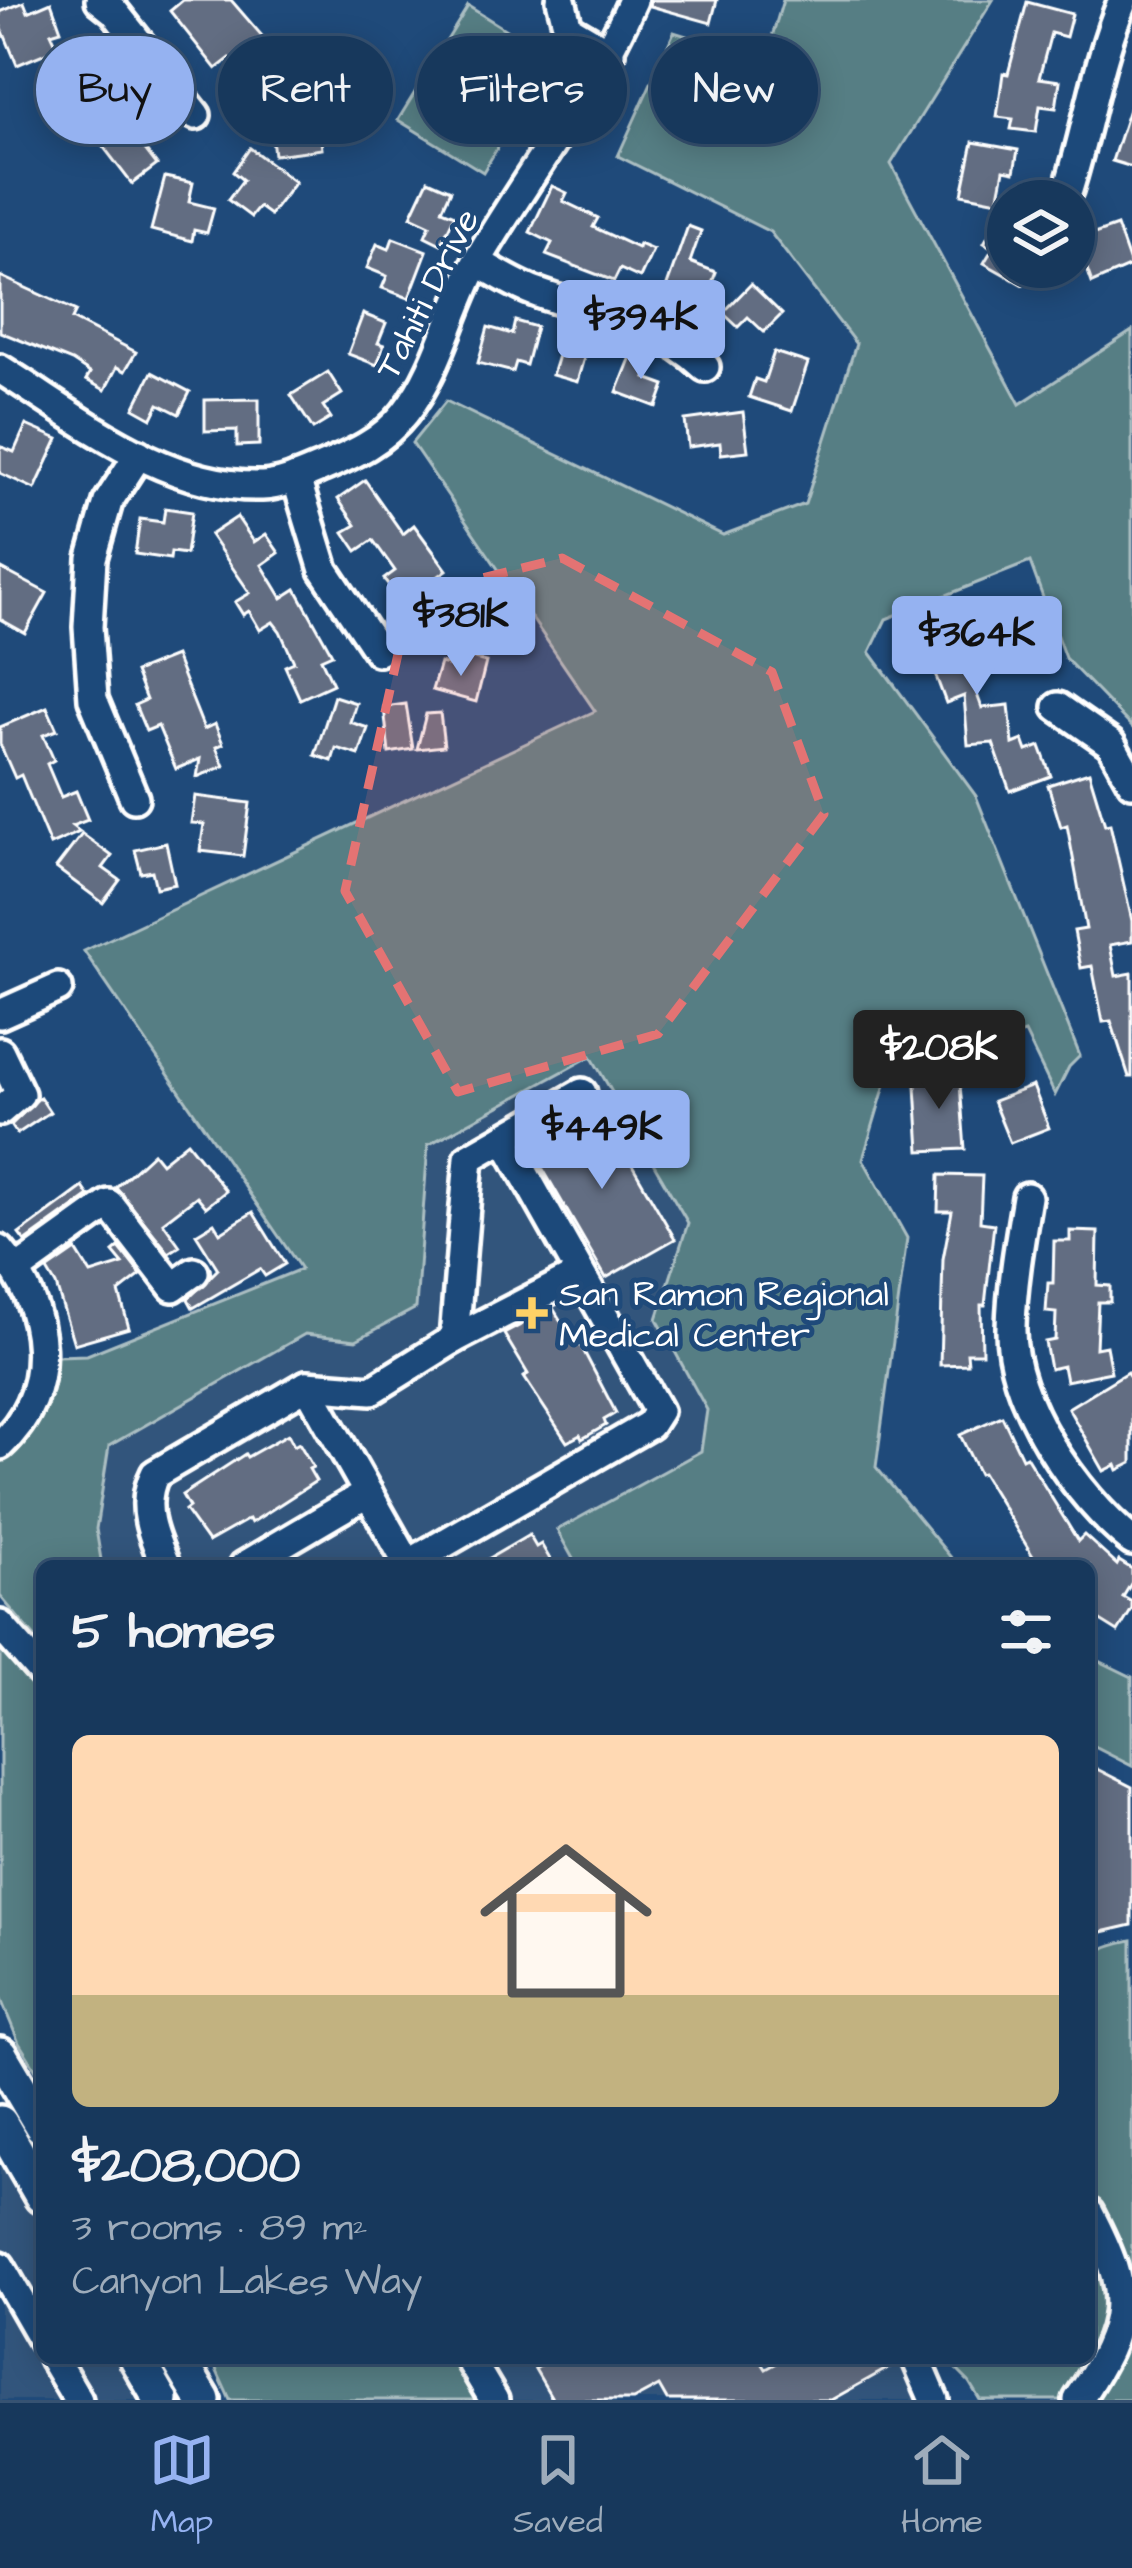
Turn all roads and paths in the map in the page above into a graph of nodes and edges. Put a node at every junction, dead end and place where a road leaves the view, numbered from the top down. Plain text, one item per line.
1 (100, 0) edge
2 (561, 0) edge
3 (633, 0) edge
4 (1123, 0) edge
5 (581, 36) edge
6 (617, 36) edge
7 (196, 115) dead end
8 (552, 144) edge
9 (1071, 180) edge
10 (477, 262) junction
11 (705, 367) dead end
12 (9, 375) edge
13 (0, 403) edge
14 (139, 454) junction
15 (296, 478) junction
16 (378, 651) dead end
17 (1058, 707) dead end
18 (1132, 782) edge
19 (134, 798) dead end
20 (58, 988) dead end
21 (0, 1014) edge
22 (0, 1052) edge
23 (582, 1093) dead end
24 (0, 1111) edge
25 (504, 1138) junction
26 (1027, 1197) dead end
27 (7, 1263) edge
28 (194, 1272) dead end
29 (580, 1274) junction
30 (454, 1339) junction
31 (307, 1385) junction
32 (0, 1445) edge
33 (368, 1492) junction
34 (1132, 1541) edge
35 (163, 1560) edge
36 (261, 1560) edge
37 (404, 1560) edge
38 (416, 1560) edge
39 (0, 1625) edge
40 (36, 1666) edge
41 (0, 2055) edge
42 (36, 2116) edge
43 (1, 2127) edge
44 (36, 2186) edge
45 (1095, 2226) edge
46 (0, 2266) edge
47 (1126, 2309) edge
48 (36, 2328) edge
49 (57, 2364) edge
50 (140, 2364) edge
51 (182, 2364) edge
52 (478, 2364) edge
53 (917, 2364) edge
54 (923, 2396) edge
55 (154, 2397) edge
56 (78, 2400) edge
57 (203, 2400) edge
58 (494, 2400) edge
59 (1078, 2400) edge

1 - 7 street
2 - 5 street
3 - 6 street, Tahiti Drive
4 - 9 street
8 - 10 street, Tahiti Drive
10 - 11 street
10 - 15 street, Tahiti Drive
12 - 13 street
12 - 14 street, Tahiti Drive
14 - 15 street, Tahiti Drive
14 - 19 street
15 - 16 street
17 - 18 street
20 - 21 street
22 - 24 street
23 - 25 street
25 - 29 street
25 - 30 street
26 - 34 street
27 - 28 street
27 - 32 street
29 - 30 street
29 - 38 street
30 - 31 street
31 - 33 street
31 - 35 street
33 - 36 street
33 - 37 street
39 - 40 street
41 - 42 main road
43 - 44 main road
45 - 47 street
46 - 48 street
47 - 59 street
49 - 56 street
50 - 55 main road
51 - 57 main road
52 - 58 street
53 - 54 street

